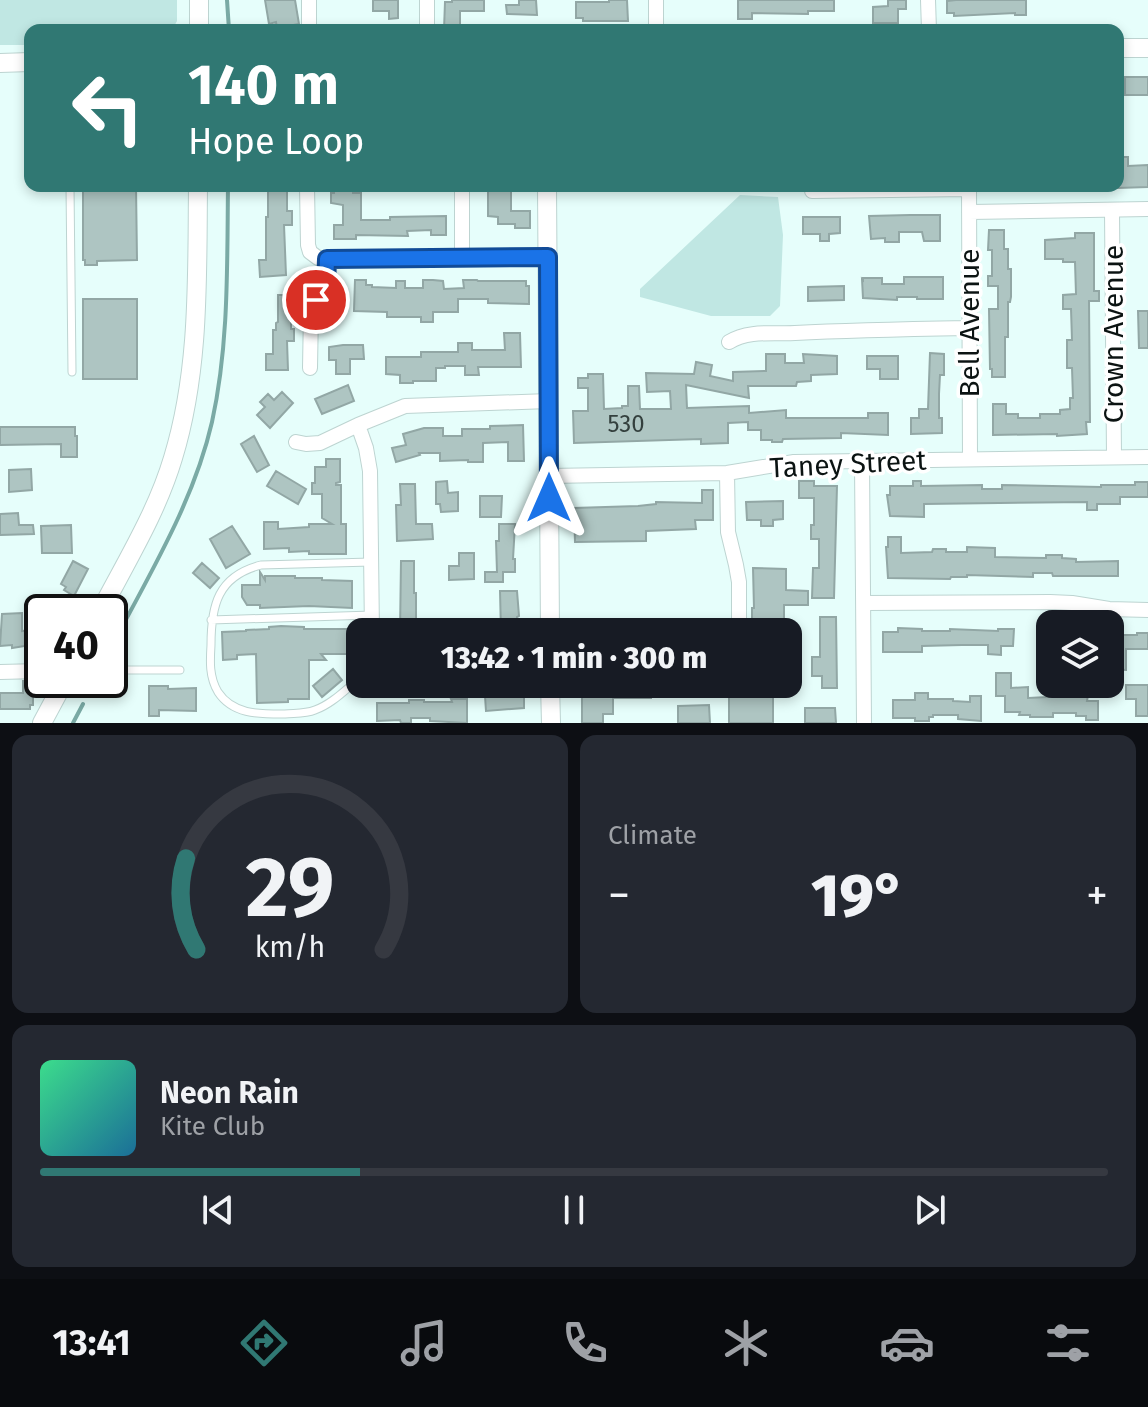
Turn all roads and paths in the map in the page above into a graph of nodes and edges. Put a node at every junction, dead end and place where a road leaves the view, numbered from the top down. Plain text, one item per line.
1 (199, 0) edge
2 (309, 0) edge
3 (427, 0) edge
4 (656, 0) edge
5 (928, 0) edge
6 (199, 24) edge
7 (309, 24) edge
8 (427, 24) edge
9 (656, 24) edge
10 (929, 24) edge
11 (1124, 48) edge
12 (1148, 48) edge
13 (24, 62) edge
14 (0, 63) edge
15 (70, 192) edge
16 (198, 192) edge
17 (307, 192) edge
18 (462, 192) edge
19 (547, 192) edge
20 (969, 192) edge
21 (1148, 209) edge
22 (1112, 210) junction
23 (969, 212) junction
24 (548, 257) junction
25 (462, 258) junction
26 (327, 259) junction
27 (968, 328) junction
28 (729, 342) dead end
29 (310, 368) dead end
30 (72, 372) dead end
31 (549, 401) junction
32 (358, 425) junction
33 (296, 442) dead end
34 (1114, 457) junction
35 (1148, 457) edge
36 (970, 459) junction
37 (862, 461) junction
38 (727, 473) junction
39 (549, 476) junction
40 (371, 562) junction
41 (109, 594) edge
42 (864, 603) junction
43 (1148, 610) edge
44 (372, 615) joint
45 (550, 618) edge
46 (739, 618) edge
47 (211, 620) junction
48 (128, 670) edge
49 (180, 670) dead end
50 (24, 671) edge
51 (0, 672) edge
52 (346, 689) edge
53 (55, 698) edge
54 (550, 698) edge
55 (42, 723) edge
56 (551, 723) edge
57 (864, 723) edge

1 - 6 street
2 - 7 street
3 - 8 street
4 - 9 street
5 - 10 street
11 - 12 street
13 - 14 street
15 - 30 lane
16 - 41 street
17 - 26 street
18 - 25 street
19 - 24 street
20 - 23 street, Bell Avenue
21 - 22 street
22 - 23 street
22 - 34 street, Crown Avenue
23 - 27 street, Bell Avenue
24 - 25 street
24 - 31 street
25 - 26 street
26 - 29 street
27 - 28 street
27 - 36 street, Bell Avenue
31 - 32 street
31 - 39 street
32 - 33 street
32 - 40 street
34 - 35 street, Taney Street
34 - 36 street, Taney Street
36 - 37 street, Taney Street
37 - 38 street, Taney Street
37 - 42 street
38 - 39 street, Taney Street
38 - 46 street
39 - 45 street
40 - 44 street
40 - 47 lane
42 - 43 street
42 - 57 street
44 - 47 lane
47 - 52 lane
48 - 49 lane
50 - 51 street
53 - 55 street
54 - 56 street

